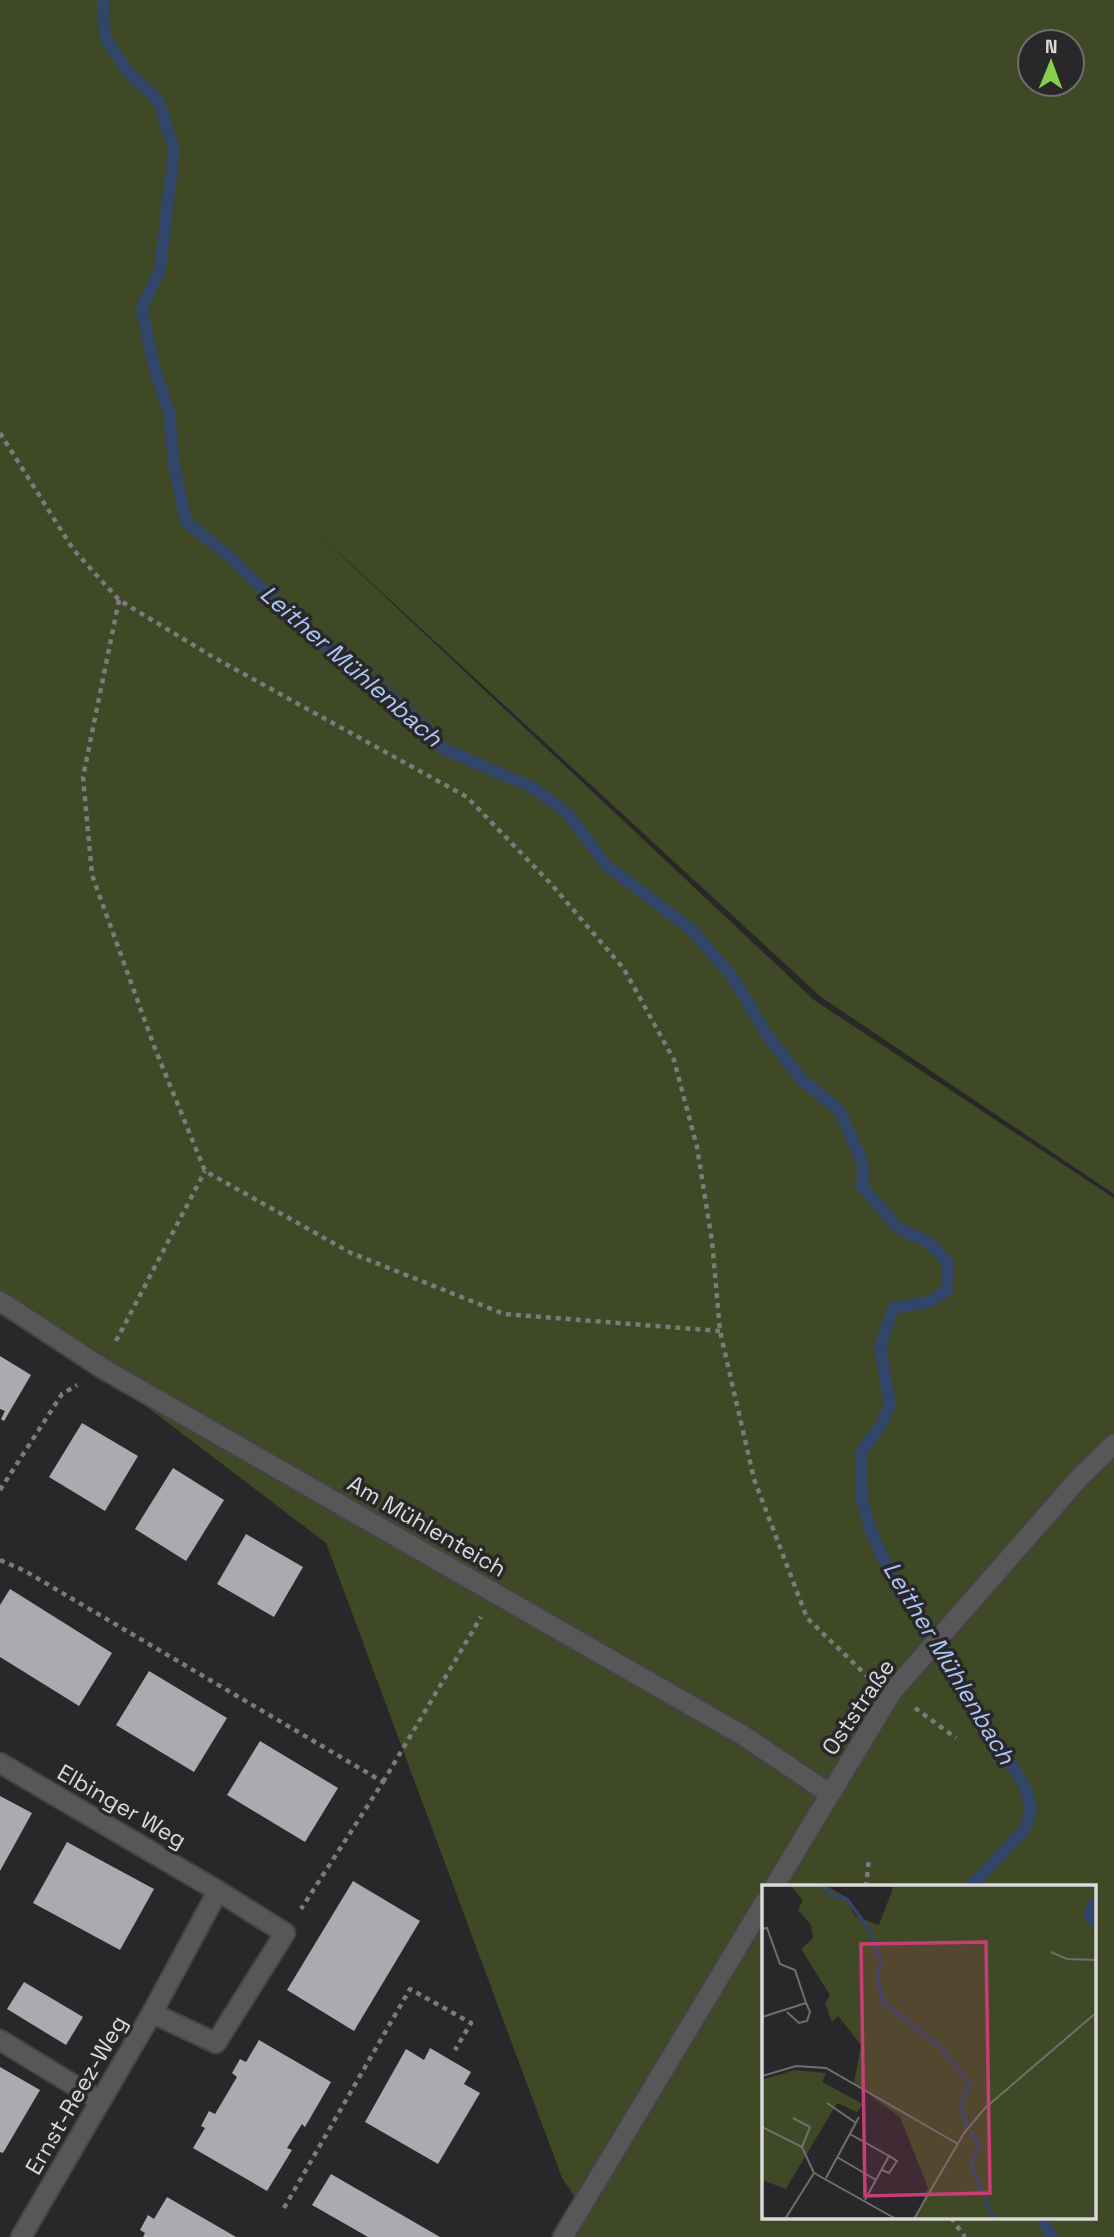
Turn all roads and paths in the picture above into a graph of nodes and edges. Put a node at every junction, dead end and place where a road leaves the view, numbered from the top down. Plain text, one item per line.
1 (0, 433) edge
2 (119, 600) junction
3 (205, 1171) junction
4 (0, 1301) edge
5 (720, 1331) junction
6 (102, 1368) junction
7 (1114, 1444) edge
8 (0, 1490) edge
9 (0, 1560) edge
10 (495, 1594) junction
11 (892, 1692) junction
12 (956, 1738) dead end
13 (0, 1763) edge
14 (383, 1782) junction
15 (830, 1794) junction
16 (870, 1858) dead end
17 (775, 1885) edge
18 (866, 1885) edge
19 (218, 1891) junction
20 (762, 1906) edge
21 (285, 1933) junction
22 (152, 2013) junction
23 (0, 2040) edge
24 (455, 2050) dead end
25 (100, 2101) junction
26 (284, 2208) dead end
27 (952, 2220) edge
28 (21, 2237) edge
29 (563, 2237) edge
30 (965, 2237) edge

1 - 2 path
2 - 3 path
2 - 5 path
3 - 5 path
3 - 6 path
4 - 6 street, Am Mühlenteich
5 - 11 path
6 - 8 path
6 - 10 street, Am Mühlenteich
7 - 11 street, Oststraße
9 - 14 path
10 - 14 path
10 - 15 street, Am Mühlenteich
11 - 12 path
11 - 15 street, Oststraße
13 - 19 street, Elbinger Weg
14 - 21 path
15 - 17 street, Oststraße
16 - 18 path
19 - 21 street
19 - 22 street, Ernst-Reez-Weg
20 - 29 street
21 - 22 street, Ernst-Reez-Weg
22 - 25 street, Ernst-Reez-Weg
23 - 25 street
24 - 26 path
25 - 28 street, Ernst-Reez-Weg
27 - 30 path

